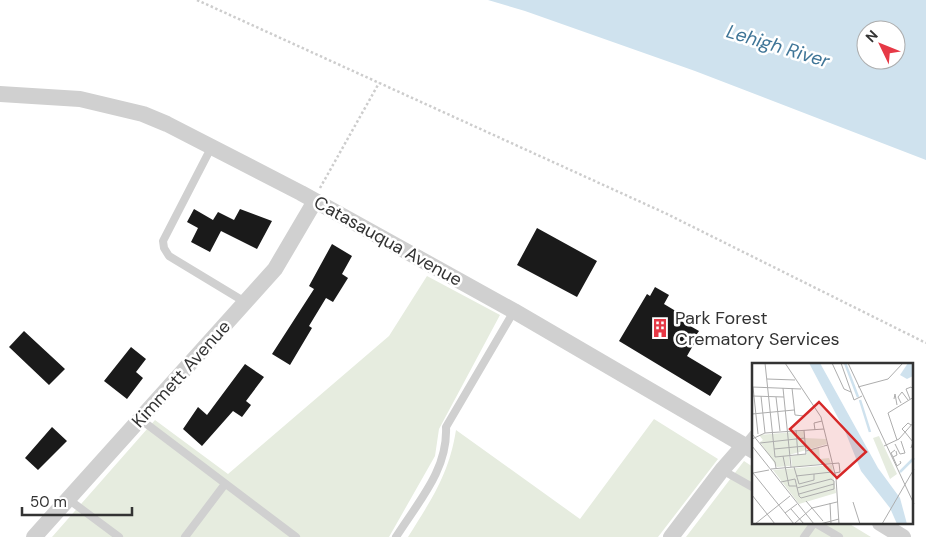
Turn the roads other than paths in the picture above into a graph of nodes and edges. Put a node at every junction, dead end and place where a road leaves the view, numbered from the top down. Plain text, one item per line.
1 (0, 94) edge
2 (212, 146) junction
3 (315, 201) junction
4 (245, 302) junction
5 (514, 310) junction
6 (140, 419) junction
7 (750, 443) edge
8 (722, 470) junction
9 (225, 484) junction
10 (752, 487) edge
11 (68, 499) junction
12 (813, 524) edge
13 (816, 524) edge
14 (882, 524) edge
15 (34, 537) edge
16 (119, 537) edge
17 (185, 537) edge
18 (296, 537) edge
19 (396, 537) edge
20 (671, 537) edge
21 (804, 537) edge
22 (839, 537) edge
23 (904, 537) edge

1 - 2 street, Catasauqua Avenue
2 - 3 street, Catasauqua Avenue
2 - 4 lane
3 - 4 street, Kimmett Avenue
3 - 5 street, Catasauqua Avenue
4 - 6 street, Kimmett Avenue
5 - 7 street, Catasauqua Avenue
5 - 19 lane
6 - 9 lane
6 - 11 street, Kimmett Avenue
7 - 8 street
8 - 10 lane
8 - 20 street
9 - 17 lane
9 - 18 lane
11 - 15 street, Kimmett Avenue
11 - 16 lane
12 - 21 lane
13 - 22 lane
14 - 23 street

